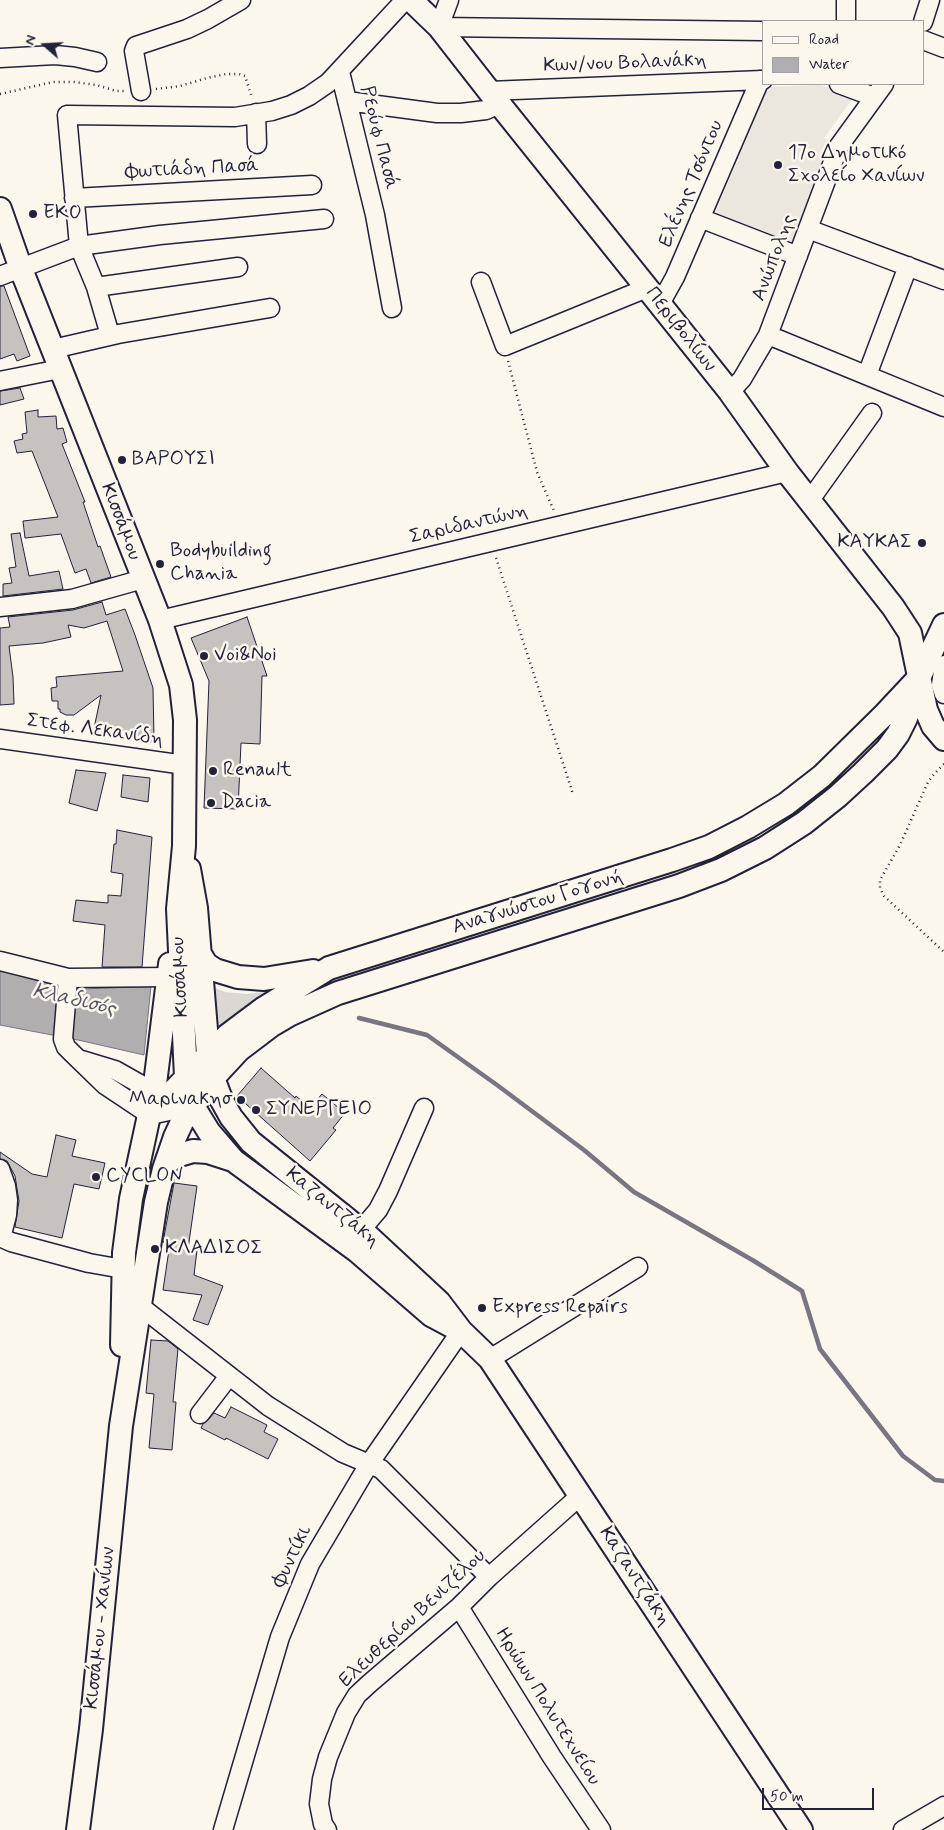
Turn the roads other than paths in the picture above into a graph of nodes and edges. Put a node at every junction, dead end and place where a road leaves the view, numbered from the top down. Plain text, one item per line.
1 (242, 0) edge
2 (405, 0) edge
3 (411, 0) edge
4 (449, 0) edge
5 (846, 0) edge
6 (930, 0) edge
7 (846, 20) edge
8 (924, 20) edge
9 (439, 27) junction
10 (762, 31) edge
11 (924, 40) edge
12 (944, 48) edge
13 (0, 58) edge
14 (97, 62) dead end
15 (340, 72) junction
16 (761, 80) edge
17 (845, 85) edge
18 (879, 90) edge
19 (141, 91) road end
20 (494, 98) junction
21 (347, 101) junction
22 (251, 114) junction
23 (257, 144) dead end
24 (312, 185) dead end
25 (74, 198) junction
26 (0, 209) edge
27 (700, 218) junction
28 (324, 219) dead end
29 (808, 230) junction
30 (79, 246) junction
31 (798, 256) junction
32 (908, 266) junction
33 (238, 267) dead end
34 (21, 269) junction
35 (0, 276) edge
36 (944, 280) edge
37 (480, 282) dead end
38 (96, 286) junction
39 (654, 296) junction
40 (270, 308) dead end
41 (392, 308) dead end
42 (110, 335) junction
43 (768, 335) junction
44 (57, 359) junction
45 (867, 375) junction
46 (0, 381) edge
47 (730, 392) junction
48 (944, 407) edge
49 (872, 413) dead end
50 (787, 472) junction
51 (810, 500) junction
52 (143, 579) junction
53 (0, 607) edge
54 (160, 620) junction
55 (944, 625) edge
56 (944, 665) edge
57 (919, 678) junction
58 (944, 694) edge
59 (0, 739) edge
60 (944, 739) edge
61 (185, 765) junction
62 (184, 846) junction
63 (178, 909) junction
64 (200, 954) junction
65 (0, 960) edge
66 (329, 968) junction
67 (168, 978) junction
68 (67, 982) junction
69 (208, 1054) junction
70 (79, 1059) junction
71 (186, 1077) junction
72 (213, 1078) junction
73 (160, 1095) junction
74 (193, 1106) junction
75 (424, 1108) dead end
76 (150, 1115) junction
77 (233, 1160) junction
78 (0, 1169) edge
79 (164, 1169) junction
80 (361, 1230) junction
81 (1, 1238) edge
82 (638, 1267) dead end
83 (124, 1269) junction
84 (132, 1305) junction
85 (461, 1331) junction
86 (490, 1359) junction
87 (229, 1376) junction
88 (200, 1414) dead end
89 (369, 1464) junction
90 (581, 1495) junction
91 (489, 1576) junction
92 (459, 1607) junction
93 (944, 1806) edge
94 (78, 1830) edge
95 (222, 1830) edge
96 (327, 1830) edge
97 (601, 1830) edge
98 (801, 1830) edge
99 (903, 1830) edge

1 - 19 street
2 - 15 street
3 - 9 main road, Περιβολίων
4 - 9 street
5 - 7 street
6 - 8 street
9 - 10 street
9 - 20 main road, Περιβολίων
11 - 12 street
13 - 14 street
15 - 21 street, Ρεούφ Πασά
15 - 22 street
16 - 20 street, Κων/νου Βολανάκη
16 - 27 street, Ελένης Τσόντου
17 - 18 street
18 - 29 street, Ανώπολης
20 - 21 street, Κων/νου Βολανάκη
20 - 39 main road, Περιβολίων
21 - 41 street, Ρεούφ Πασά
22 - 23 street
22 - 25 street
24 - 25 street, Φωτιάδη Πασά
25 - 30 street
26 - 34 main road, Κισσάμου
27 - 31 street
27 - 39 street, Ελένης Τσόντου
28 - 30 street
29 - 31 street, Ανώπολης
29 - 32 street
30 - 34 street
30 - 38 street
31 - 43 street, Ανώπολης
32 - 36 street
32 - 45 street
33 - 38 street
34 - 35 street
34 - 44 main road, Κισσάμου
37 - 39 street
38 - 42 street
39 - 47 main road, Περιβολίων
40 - 42 street
42 - 44 street
43 - 45 street
43 - 47 street, Ανώπολης
44 - 46 street
44 - 52 main road, Κισσάμου
45 - 48 street
47 - 50 main road, Περιβολίων
49 - 51 street
50 - 51 main road, Περιβολίων
50 - 54 street, Σαριδαντώνη
51 - 57 main road, Περιβολίων
52 - 53 street
52 - 54 main road, Κισσάμου
54 - 61 main road, Κισσάμου
55 - 57 main road, Αναγνώστου Γογονή
56 - 58 street
57 - 60 main road, Περιβολίων
57 - 66 main road, Αναγνώστου Γογονή
57 - 72 main road, Αναγνώστου Γογονή
59 - 61 street, Στεφ. Λεκανίδη
61 - 62 main road, Κισσάμου
62 - 63 main road, Κισσάμου
62 - 64 main road, Κισσάμου
63 - 67 main road, Κισσάμου - Χανίων
63 - 71 main road, Κισσάμου
64 - 66 main road
64 - 69 main road, Κισσάμου
65 - 68 street
66 - 69 main road, Αναγνώστου Γογονή
67 - 68 street
67 - 73 main road, Κισσάμου - Χανίων
68 - 70 street
69 - 71 main road, Αναγνώστου Γογονή
69 - 72 main road, Κισσάμου
70 - 73 street
70 - 76 street
71 - 73 main road, Αναγνώστου Γογονή
71 - 74 main road, Κισσάμου
72 - 74 main road, Αναγνώστου Γογονή
72 - 80 main road, Καζαντζάκη
73 - 74 street
73 - 76 main road, Κισσάμου - Χανίων
74 - 76 street
74 - 77 main road, Καζαντζάκη
74 - 79 main road, Κισσάμου - Χανίων
75 - 80 street
76 - 83 main road, Κισσάμου - Χανίων
77 - 79 main road
77 - 85 main road, Καζαντζάκη
78 - 81 street
79 - 84 main road, Κισσάμου - Χανίων
80 - 85 main road, Καζαντζάκη
81 - 83 street
82 - 86 street
83 - 84 main road, Κισσάμου - Χανίων
84 - 87 street
84 - 94 main road, Κισσάμου - Χανίων
85 - 86 main road, Καζαντζάκη
85 - 89 street, Φυντίκι
86 - 90 main road, Καζαντζάκη
87 - 88 street
87 - 89 street
89 - 91 street
89 - 95 street, Φυντίκι
90 - 91 street, Ελευθερίου Βενιζέλου
90 - 98 main road, Καζαντζάκη
91 - 92 street, Ελευθερίου Βενιζέλου
92 - 96 street, Ελευθερίου Βενιζέλου
92 - 97 street, Ηρώων Πολυτεχνείου
93 - 99 street

